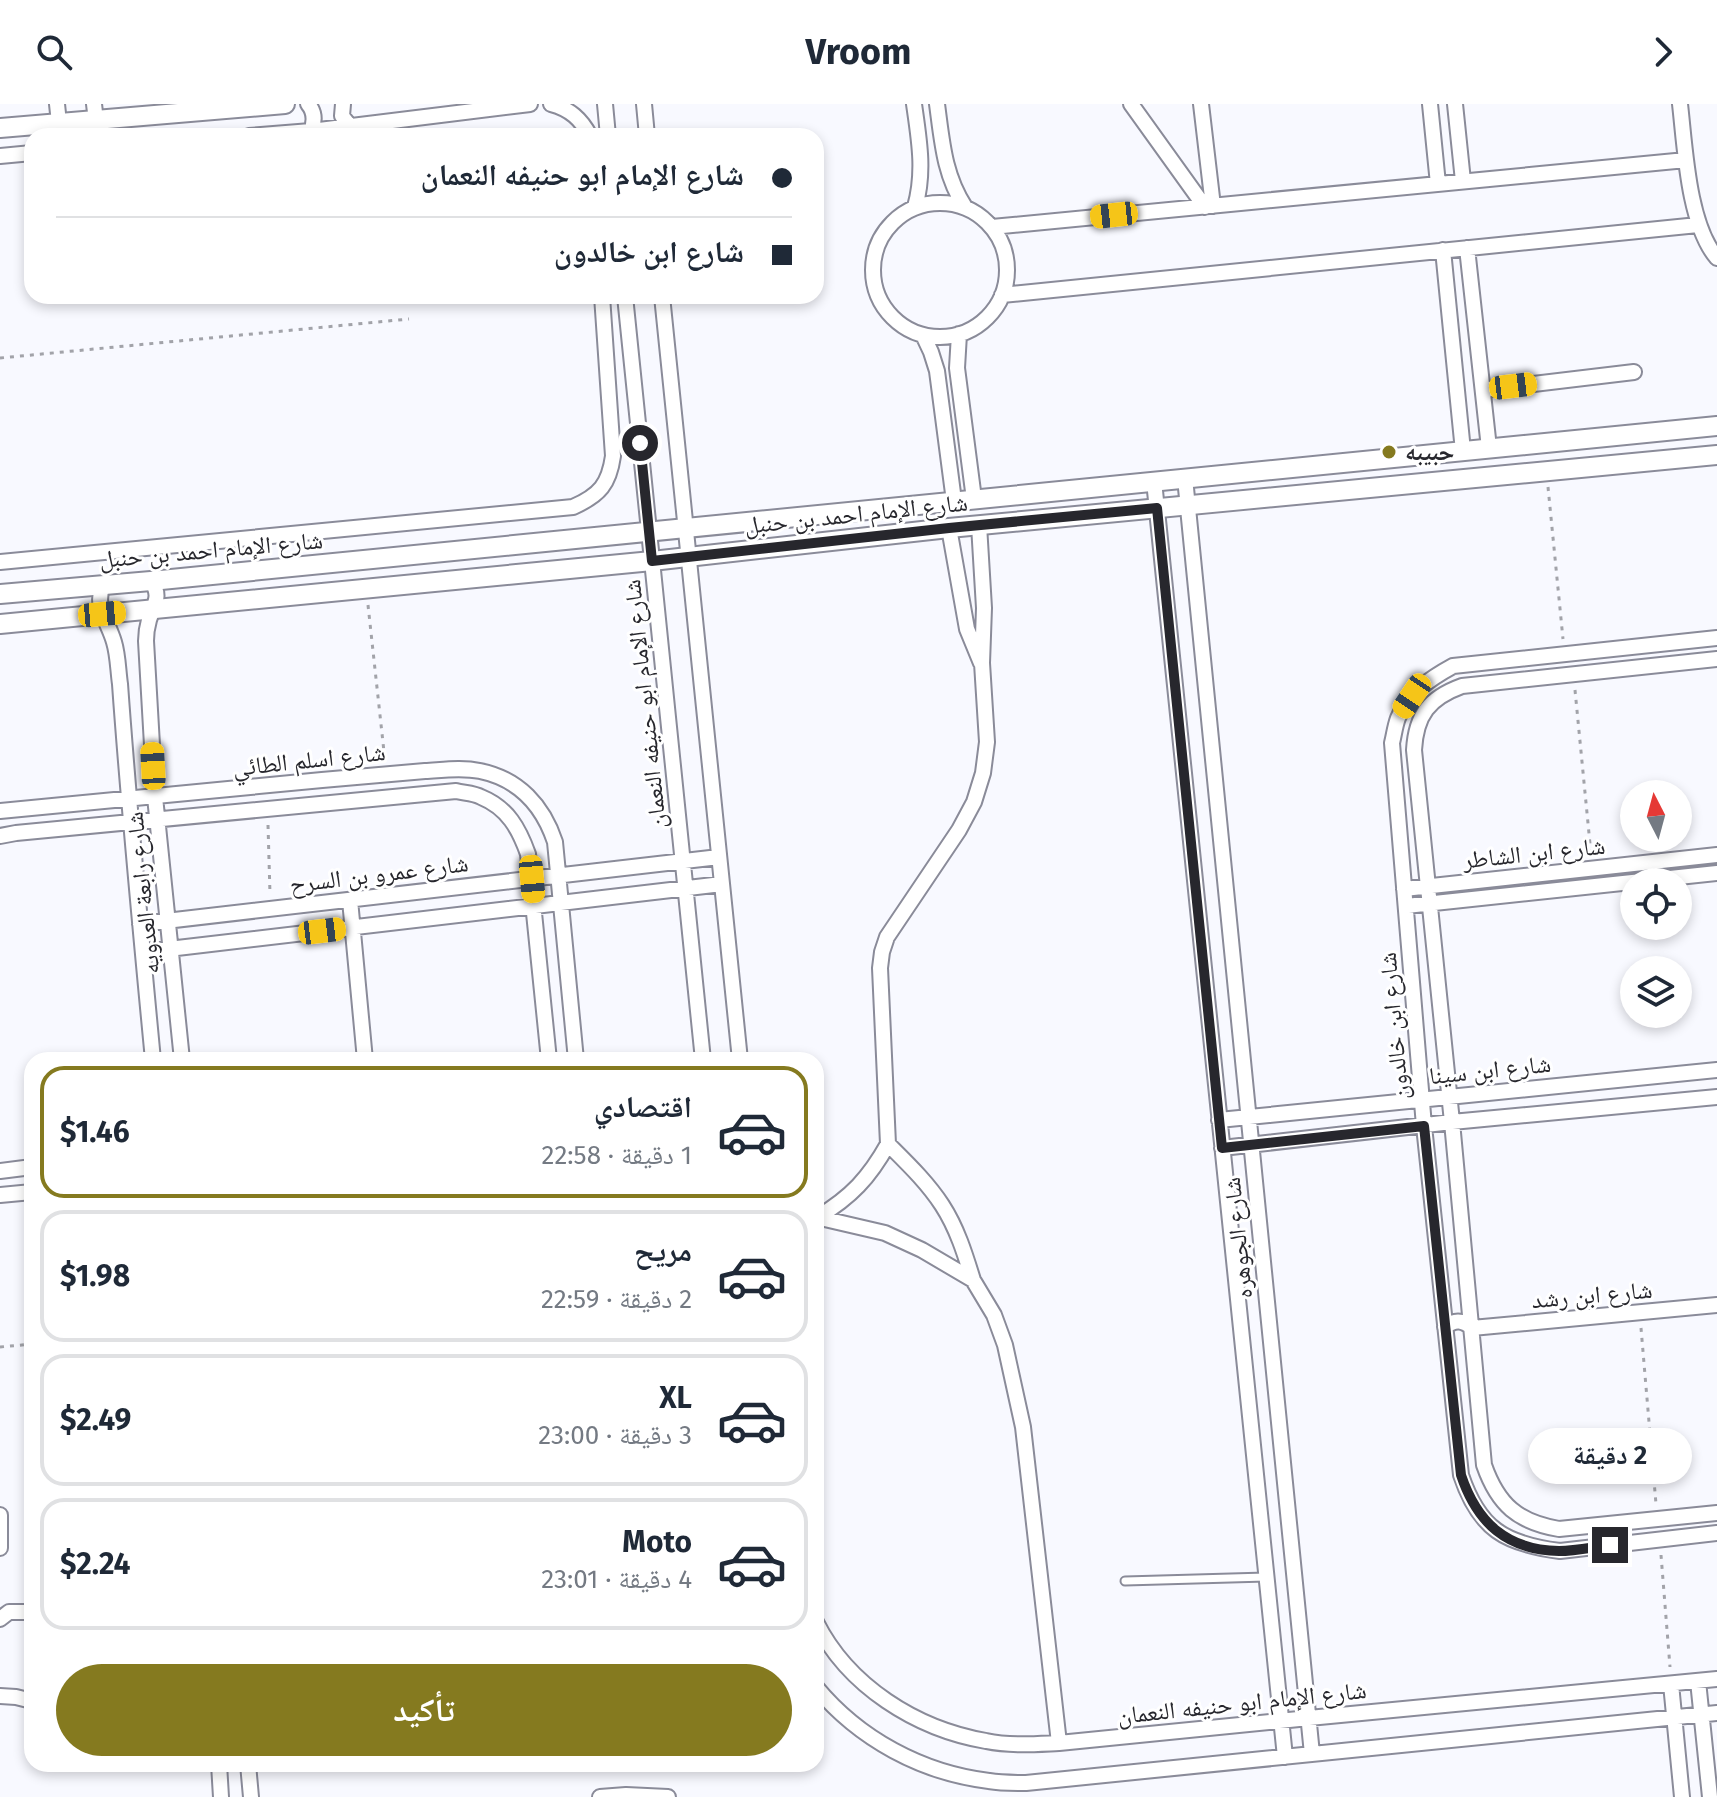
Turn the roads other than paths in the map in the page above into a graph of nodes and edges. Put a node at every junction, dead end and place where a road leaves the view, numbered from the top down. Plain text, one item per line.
1 (57, 104) edge
2 (285, 104) edge
3 (308, 104) edge
4 (343, 104) edge
5 (530, 104) edge
6 (551, 104) edge
7 (605, 104) edge
8 (644, 104) edge
9 (914, 104) edge
10 (937, 104) edge
11 (1131, 104) edge
12 (1201, 104) edge
13 (1430, 104) edge
14 (1455, 104) edge
15 (1680, 104) edge
16 (95, 112) edge
17 (59, 123) junction
18 (350, 126) junction
19 (0, 128) edge
20 (312, 128) edge
21 (334, 128) edge
22 (585, 128) edge
23 (607, 128) edge
24 (646, 128) edge
25 (24, 154) edge
26 (0, 156) edge
27 (1686, 160) junction
28 (1463, 181) junction
29 (1438, 184) junction
30 (1209, 206) junction
31 (915, 207) junction
32 (965, 207) junction
33 (1698, 225) junction
34 (992, 227) junction
35 (1467, 248) junction
36 (1443, 250) junction
37 (1717, 258) edge
38 (1002, 295) junction
39 (603, 304) edge
40 (626, 304) edge
41 (663, 304) edge
42 (959, 334) junction
43 (923, 335) junction
44 (1634, 372) dead end
45 (1483, 390) junction
46 (1717, 426) edge
47 (1581, 439) junction
48 (1489, 448) junction
49 (1463, 451) junction
50 (1717, 455) edge
51 (1583, 468) junction
52 (1185, 478) junction
53 (1154, 481) junction
54 (974, 499) junction
55 (954, 501) junction
56 (1188, 505) junction
57 (1157, 508) junction
58 (979, 525) junction
59 (685, 527) junction
60 (949, 528) junction
61 (649, 531) junction
62 (688, 557) junction
63 (652, 561) junction
64 (0, 562) edge
65 (151, 581) junction
66 (103, 585) junction
67 (0, 594) edge
68 (153, 610) junction
69 (102, 614) junction
70 (0, 624) edge
71 (1717, 638) edge
72 (1568, 654) junction
73 (1717, 659) edge
74 (982, 663) junction
75 (1573, 675) junction
76 (155, 797) junction
77 (128, 799) junction
78 (0, 811) edge
79 (158, 820) junction
80 (130, 823) junction
81 (0, 836) edge
82 (1717, 855) edge
83 (719, 857) junction
84 (683, 861) junction
85 (1596, 869) junction
86 (1717, 873) edge
87 (560, 876) junction
88 (532, 879) junction
89 (722, 884) junction
90 (1602, 885) junction
91 (1428, 886) junction
92 (686, 888) junction
93 (1404, 889) junction
94 (350, 900) junction
95 (562, 903) junction
96 (1430, 904) junction
97 (534, 906) junction
98 (1406, 906) junction
99 (168, 921) junction
100 (140, 924) junction
101 (353, 927) junction
102 (171, 948) junction
103 (143, 952) junction
104 (152, 1052) edge
105 (181, 1052) edge
106 (364, 1052) edge
107 (548, 1052) edge
108 (575, 1052) edge
109 (702, 1052) edge
110 (739, 1052) edge
111 (1717, 1070) edge
112 (1450, 1096) junction
113 (1717, 1097) edge
114 (1422, 1099) junction
115 (1248, 1117) junction
116 (1219, 1120) junction
117 (1452, 1122) junction
118 (1424, 1126) junction
119 (888, 1144) junction
120 (1251, 1145) junction
121 (1222, 1148) junction
122 (24, 1168) edge
123 (0, 1171) edge
124 (24, 1193) edge
125 (0, 1195) edge
126 (824, 1213) edge
127 (824, 1219) edge
128 (973, 1280) junction
129 (1717, 1305) edge
130 (1472, 1328) junction
131 (1446, 1334) junction
132 (1717, 1513) edge
133 (0, 1515) edge
134 (1658, 1519) junction
135 (1717, 1533) edge
136 (1660, 1540) junction
137 (0, 1548) edge
138 (1266, 1577) junction
139 (1125, 1581) dead end
140 (24, 1612) edge
141 (0, 1619) edge
142 (824, 1634) edge
143 (1717, 1679) edge
144 (1698, 1681) junction
145 (1671, 1684) junction
146 (0, 1696) edge
147 (824, 1697) edge
148 (24, 1699) edge
149 (1717, 1713) edge
150 (1701, 1715) junction
151 (1674, 1717) junction
152 (1309, 1718) junction
153 (1280, 1721) junction
154 (1059, 1743) junction
155 (1312, 1754) junction
156 (1285, 1757) junction
157 (219, 1772) edge
158 (249, 1772) edge
159 (221, 1797) edge
160 (251, 1797) edge
161 (600, 1797) edge
162 (668, 1797) edge
163 (1682, 1797) edge
164 (1710, 1797) edge

1 - 17 street
2 - 16 street
3 - 20 street
4 - 18 street
5 - 18 street
6 - 22 street
7 - 23 street
8 - 24 street
9 - 31 street
10 - 32 street
11 - 30 street
12 - 30 street
13 - 29 street
14 - 28 street
15 - 27 street
16 - 17 street
17 - 19 street
18 - 21 street
25 - 26 street
27 - 28 street
27 - 33 street
28 - 29 street
29 - 30 street
30 - 34 street
31 - 32 street
31 - 43 street
32 - 34 street
33 - 35 street
33 - 37 street
34 - 38 street
35 - 36 street
35 - 45 street
36 - 38 street
36 - 49 street
38 - 42 street
39 - 64 street
40 - 61 street, شارع الإمام ابو حنيفه النعمان
41 - 59 street
42 - 43 street
42 - 54 street
43 - 55 street
44 - 45 street
45 - 48 street
46 - 47 street, شارع الإمام احمد بن حنبل
47 - 48 street, شارع الإمام احمد بن حنبل
47 - 51 street
48 - 49 street, شارع الإمام احمد بن حنبل
49 - 52 street, شارع الإمام احمد بن حنبل
50 - 51 street, شارع الإمام احمد بن حنبل
51 - 56 street, شارع الإمام احمد بن حنبل
52 - 53 street, شارع الإمام احمد بن حنبل
52 - 56 street, شارع الجوهره
53 - 54 street, شارع الإمام احمد بن حنبل
53 - 57 street, شارع الجوهره
54 - 55 street, شارع الإمام احمد بن حنبل
55 - 59 street, شارع الإمام احمد بن حنبل
56 - 57 street, شارع الإمام احمد بن حنبل
56 - 115 street, شارع الجوهره
57 - 58 street, شارع الإمام احمد بن حنبل
57 - 116 street, شارع الجوهره
58 - 60 street, شارع الإمام احمد بن حنبل
58 - 74 street
59 - 61 street, شارع الإمام احمد بن حنبل
59 - 62 street
60 - 62 street, شارع الإمام احمد بن حنبل
60 - 74 street
61 - 63 street, شارع الإمام ابو حنيفه النعمان
61 - 65 street, شارع الإمام احمد بن حنبل
62 - 63 street, شارع الإمام احمد بن حنبل
62 - 83 street
63 - 68 street, شارع الإمام احمد بن حنبل
63 - 84 street, شارع الإمام ابو حنيفه النعمان
65 - 66 street, شارع الإمام احمد بن حنبل
65 - 68 street, شارع رابعة العدويه
66 - 67 street, شارع الإمام احمد بن حنبل
66 - 69 street, شارع رابعة العدويه
68 - 69 street, شارع الإمام احمد بن حنبل
68 - 76 street, شارع رابعة العدويه
69 - 70 street, شارع الإمام احمد بن حنبل
69 - 77 street, شارع رابعة العدويه
71 - 72 street, شارع ابن خالدون
72 - 75 street
72 - 93 street, شارع ابن خالدون
73 - 75 street, شارع ابن خالدون
74 - 119 street
75 - 91 street, شارع ابن خالدون
76 - 77 street, شارع اسلم الطائي
76 - 79 street, شارع رابعة العدويه
76 - 87 street, شارع اسلم الطائي
77 - 78 street, شارع اسلم الطائي
77 - 80 street, شارع رابعة العدويه
79 - 80 street, شارع اسلم الطائي
79 - 88 street, شارع اسلم الطائي
79 - 99 street, شارع رابعة العدويه
80 - 81 street, شارع اسلم الطائي
80 - 100 street, شارع رابعة العدويه
82 - 85 street, شارع ابن الشاطر
83 - 84 street, شارع عمرو بن السرح
83 - 89 street
84 - 87 street, شارع عمرو بن السرح
84 - 92 street, شارع الإمام ابو حنيفه النعمان
85 - 90 street
85 - 91 street, شارع ابن الشاطر
86 - 90 street, شارع ابن الشاطر
87 - 88 street, شارع عمرو بن السرح
87 - 95 street, شارع اسلم الطائي
88 - 94 street, شارع عمرو بن السرح
88 - 97 street, شارع اسلم الطائي
89 - 92 street, شارع عمرو بن السرح
89 - 110 street
90 - 96 street, شارع ابن الشاطر
91 - 93 street, شارع ابن الشاطر
91 - 96 street, شارع ابن خالدون
92 - 95 street, شارع عمرو بن السرح
92 - 109 street, شارع الإمام ابو حنيفه النعمان
93 - 98 street, شارع ابن خالدون
94 - 99 street, شارع عمرو بن السرح
94 - 101 street
95 - 97 street, شارع عمرو بن السرح
95 - 108 street, شارع اسلم الطائي
96 - 98 street, شارع ابن الشاطر
96 - 112 street, شارع ابن خالدون
97 - 101 street, شارع عمرو بن السرح
97 - 107 street, شارع اسلم الطائي
98 - 114 street, شارع ابن خالدون
99 - 100 street, شارع عمرو بن السرح
99 - 102 street, شارع رابعة العدويه
100 - 103 street, شارع رابعة العدويه
101 - 102 street, شارع عمرو بن السرح
101 - 106 street
102 - 103 street, شارع عمرو بن السرح
102 - 105 street, شارع رابعة العدويه
103 - 104 street, شارع رابعة العدويه
111 - 112 street, شارع ابن سينا
112 - 114 street, شارع ابن سينا
112 - 117 street, شارع ابن خالدون
113 - 117 street, شارع ابن سينا
114 - 115 street, شارع ابن سينا
114 - 118 street, شارع ابن خالدون
115 - 116 street, شارع ابن سينا
115 - 120 street, شارع الجوهره
116 - 121 street, شارع الجوهره
117 - 118 street, شارع ابن سينا
117 - 130 street, شارع ابن خالدون
118 - 120 street, شارع ابن سينا
118 - 131 street, شارع ابن خالدون
119 - 126 street
119 - 128 street
120 - 121 street, شارع ابن سينا
120 - 152 street, شارع الجوهره
121 - 138 street, شارع الجوهره
122 - 123 street
124 - 125 street
127 - 128 street
128 - 154 street
129 - 130 street, شارع ابن رشد
130 - 131 street, شارع ابن رشد
130 - 131 street, شارع ابن رشد
130 - 134 street, شارع ابن خالدون
131 - 136 street, شارع ابن خالدون
132 - 134 street, شارع ابن خالدون
133 - 137 street
134 - 136 street
135 - 136 street, شارع ابن خالدون
138 - 139 lane
138 - 153 street, شارع الجوهره
140 - 141 street
142 - 154 street, شارع الإمام ابو حنيفه النعمان
143 - 144 street, شارع الإمام ابو حنيفه النعمان
144 - 145 street, شارع الإمام ابو حنيفه النعمان
144 - 150 street
145 - 151 street
145 - 152 street, شارع الإمام ابو حنيفه النعمان
146 - 148 street
147 - 156 street
149 - 150 street
150 - 151 street
150 - 164 street
151 - 155 street
151 - 163 street
152 - 153 street, شارع الإمام ابو حنيفه النعمان
152 - 155 street, شارع الجوهره
153 - 154 street, شارع الإمام ابو حنيفه النعمان
153 - 156 street, شارع الجوهره
155 - 156 street
157 - 159 street
158 - 160 street
161 - 162 street

